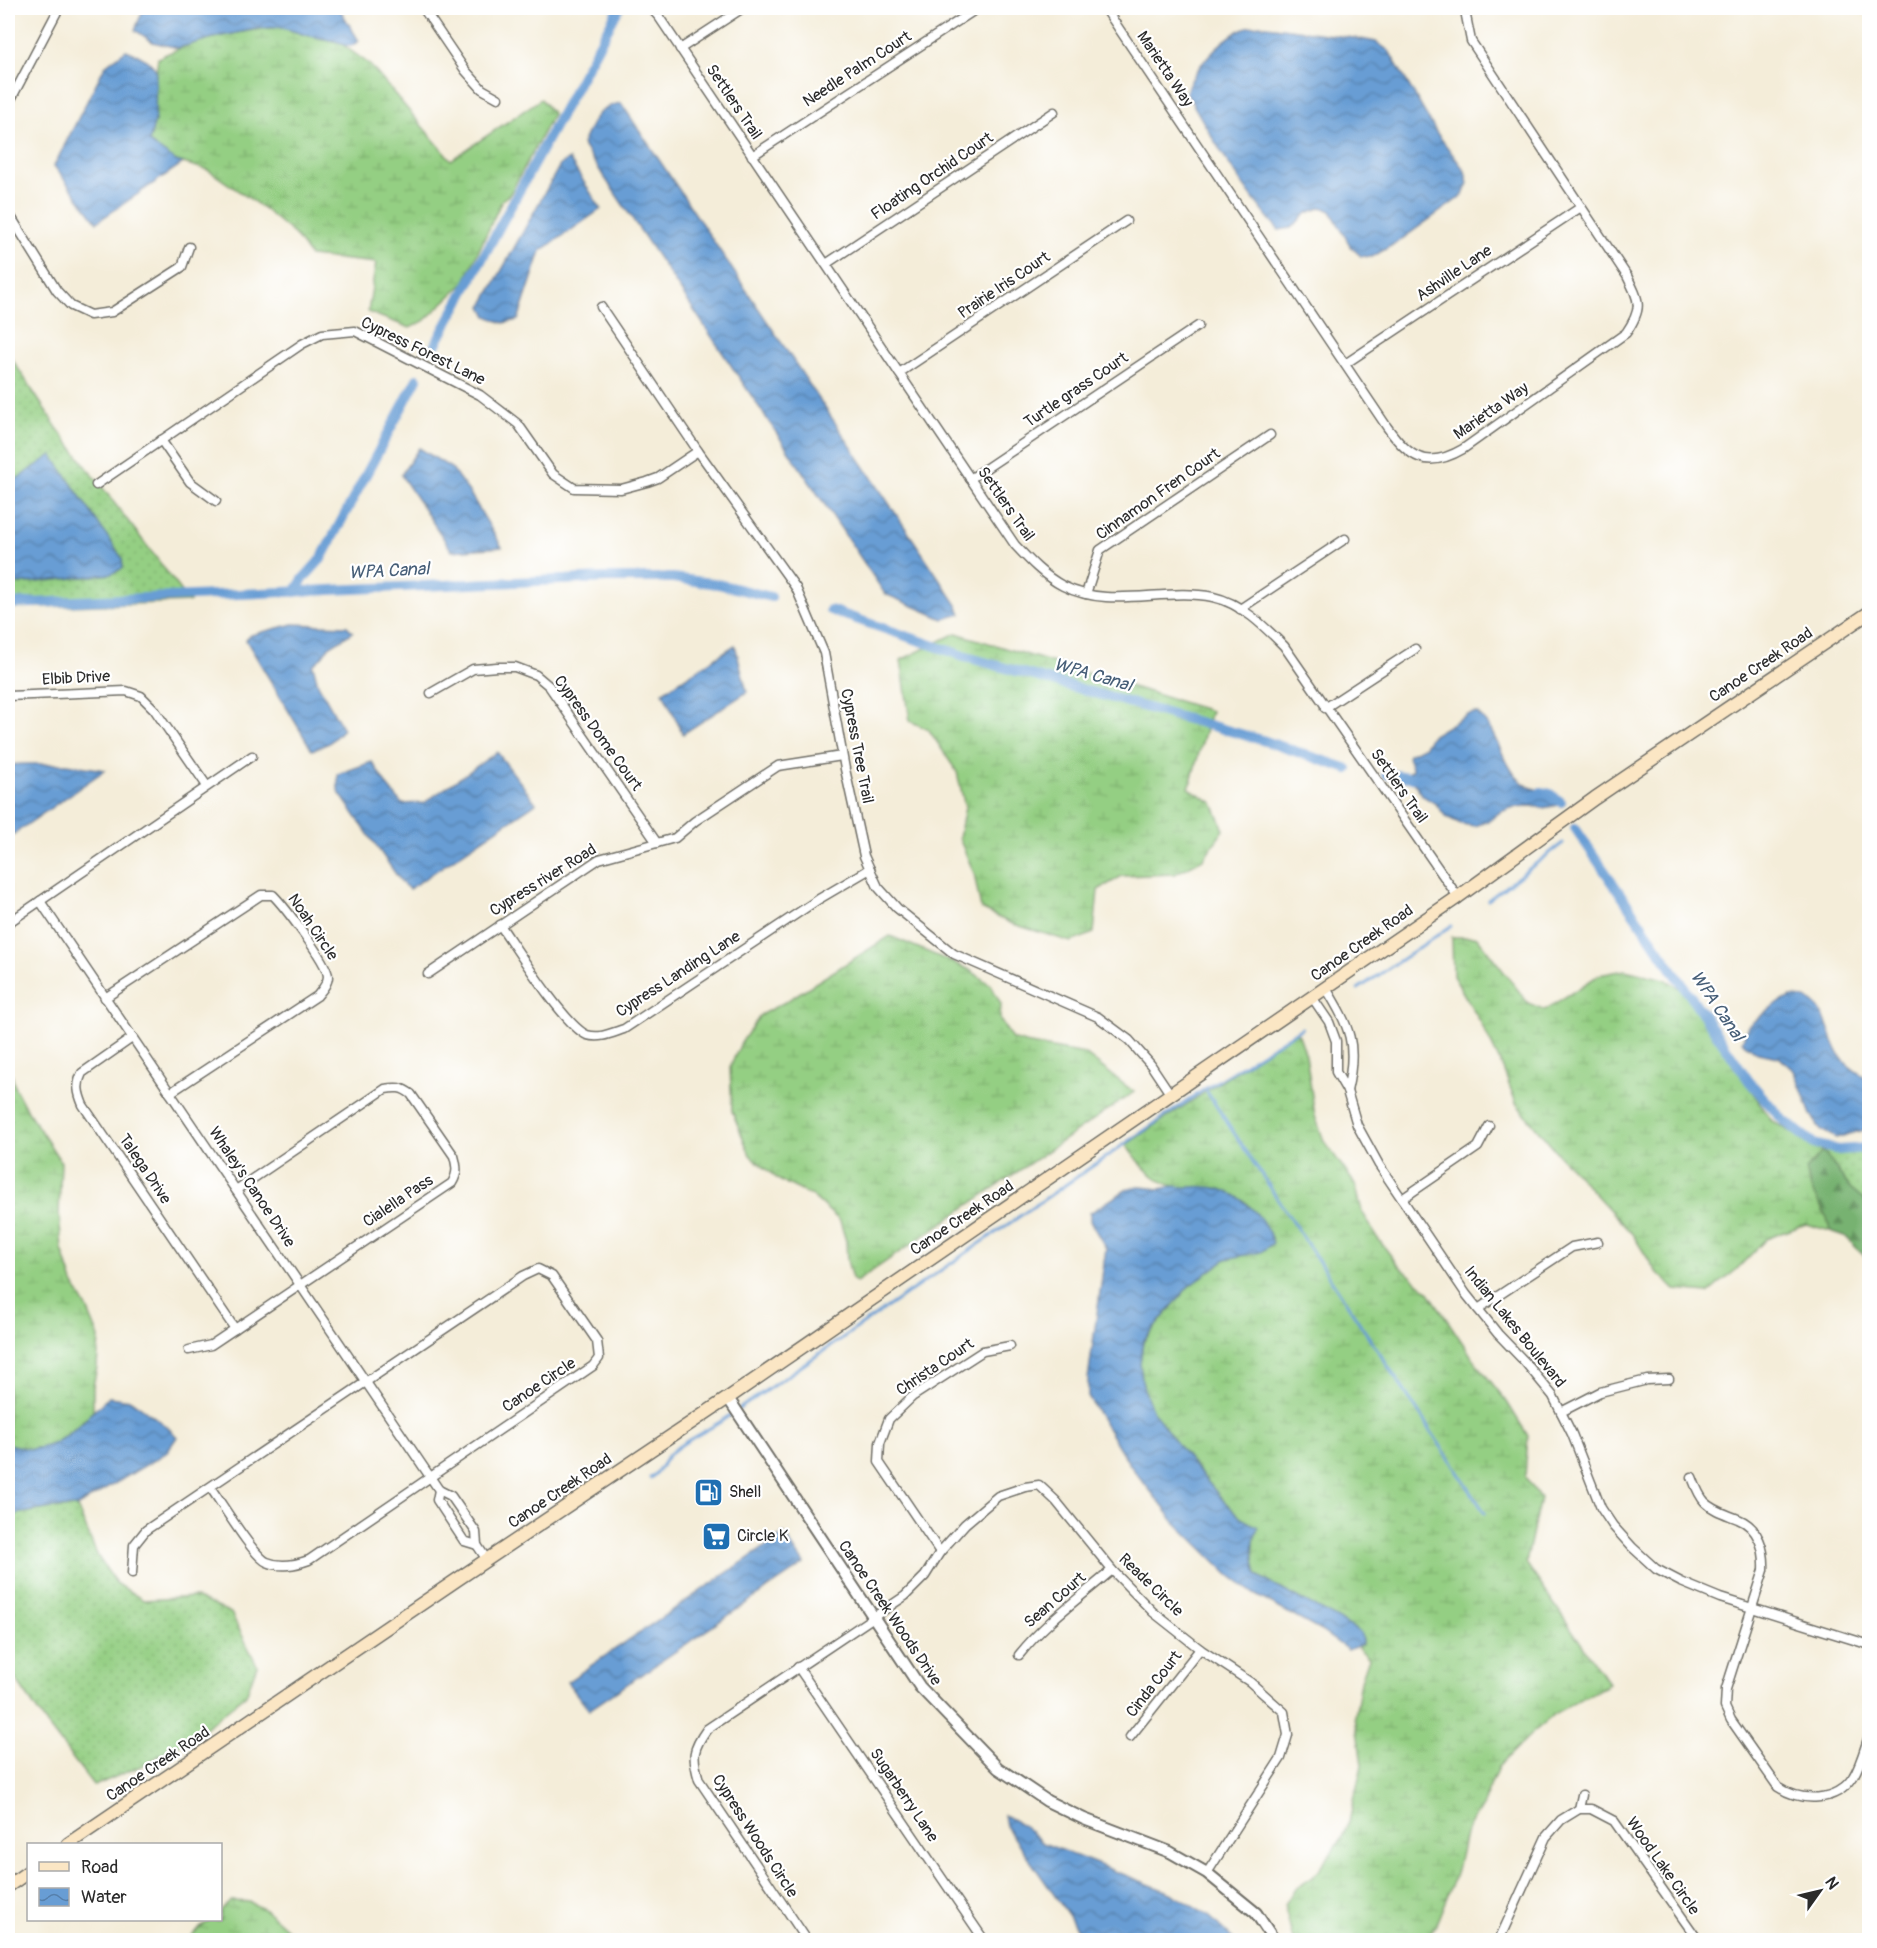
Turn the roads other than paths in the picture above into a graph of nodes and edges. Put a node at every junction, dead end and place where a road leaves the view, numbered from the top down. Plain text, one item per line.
1 (59, 8) edge
2 (423, 8) edge
3 (651, 8) edge
4 (743, 8) edge
5 (978, 8) edge
6 (1105, 8) edge
7 (1466, 8) edge
8 (680, 50) junction
9 (498, 98) dead end
10 (8, 105) edge
11 (1054, 112) dead end
12 (752, 156) junction
13 (1581, 207) junction
14 (8, 213) edge
15 (1126, 221) dead end
16 (189, 247) dead end
17 (826, 264) junction
18 (601, 307) dead end
19 (1198, 327) dead end
20 (1345, 364) junction
21 (899, 373) junction
22 (1270, 435) dead end
23 (161, 440) junction
24 (698, 451) junction
25 (970, 478) junction
26 (96, 484) dead end
27 (216, 501) dead end
28 (1345, 539) dead end
29 (1086, 594) junction
30 (1240, 609) junction
31 (1869, 612) edge
32 (1415, 649) dead end
33 (431, 693) dead end
34 (8, 696) edge
35 (1325, 708) junction
36 (252, 756) dead end
37 (842, 756) junction
38 (207, 786) junction
39 (657, 843) junction
40 (870, 869) junction
41 (1458, 897) junction
42 (40, 902) junction
43 (8, 923) edge
44 (500, 925) junction
45 (428, 974) dead end
46 (1326, 988) junction
47 (105, 998) junction
48 (1312, 998) junction
49 (132, 1038) junction
50 (1347, 1091) junction
51 (170, 1093) junction
52 (1171, 1095) junction
53 (1488, 1126) dead end
54 (236, 1190) junction
55 (1402, 1199) junction
56 (1599, 1242) dead end
57 (300, 1285) junction
58 (1478, 1309) junction
59 (235, 1329) junction
60 (1010, 1346) dead end
61 (189, 1350) dead end
62 (1669, 1379) dead end
63 (366, 1382) junction
64 (728, 1398) junction
65 (1561, 1412) junction
66 (430, 1477) junction
67 (1692, 1477) dead end
68 (210, 1487) junction
69 (439, 1490) junction
70 (477, 1545) junction
71 (940, 1552) junction
72 (487, 1560) junction
73 (1112, 1570) junction
74 (132, 1573) dead end
75 (1752, 1608) junction
76 (874, 1619) junction
77 (1869, 1644) edge
78 (1200, 1649) junction
79 (1019, 1655) dead end
80 (798, 1667) junction
81 (1869, 1733) edge
82 (1130, 1737) dead end
83 (1582, 1795) dead end
84 (1579, 1809) junction
85 (71, 1843) edge
86 (27, 1873) edge
87 (1207, 1873) junction
88 (8, 1886) edge
89 (1869, 1937) edge
90 (807, 1941) edge
91 (984, 1941) edge
92 (1274, 1941) edge
93 (1499, 1941) edge
94 (1698, 1941) edge
95 (1864, 1941) edge

1 - 10 street
2 - 9 street
3 - 8 street, Settlers Trail
4 - 8 street
5 - 12 street, Needle Palm Court
6 - 20 street, Marietta Way
7 - 13 street, Marietta Way
8 - 12 street, Settlers Trail
11 - 17 street, Floating Orchid Court
12 - 17 street, Settlers Trail
13 - 20 street, Ashville Lane
13 - 20 street, Marietta Way
14 - 16 street
15 - 21 street, Prairie Iris Court
17 - 21 street, Settlers Trail
18 - 24 street, Cypress Tree Trail
19 - 25 street, Turtle grass Court
21 - 25 street, Settlers Trail
22 - 29 street, Cinnamon Fren Court
23 - 24 street, Cypress Forest Lane
23 - 26 street, Cypress Forest Lane
23 - 27 street
24 - 37 street, Cypress Tree Trail
25 - 29 street, Settlers Trail
28 - 30 street
29 - 30 street, Settlers Trail
30 - 35 street, Settlers Trail
31 - 41 main road, Canoe Creek Road
32 - 35 street
33 - 39 street, Cypress Dome Court
34 - 38 street, Elbib Drive
35 - 41 street, Settlers Trail
36 - 38 street
37 - 39 street, Cypress river Road
37 - 40 street, Cypress Tree Trail
38 - 42 street
39 - 44 street, Cypress river Road
40 - 44 street, Cypress Landing Lane
40 - 52 street, Cypress Tree Trail
41 - 46 main road, Canoe Creek Road
42 - 43 street
42 - 47 street, Whaley's Canoe Drive
44 - 45 street, Cypress river Road
46 - 48 main road, Canoe Creek Road
46 - 50 street, Indian Lakes Boulevard
47 - 49 street, Whaley's Canoe Drive
47 - 51 street, Noah Circle
48 - 50 street, Indian Lakes Boulevard
48 - 52 main road, Canoe Creek Road
49 - 51 street, Whaley's Canoe Drive
49 - 59 street, Talega Drive
50 - 55 street, Indian Lakes Boulevard
51 - 54 street, Whaley's Canoe Drive
52 - 64 main road, Canoe Creek Road
53 - 55 street
54 - 57 street, Whaley's Canoe Drive
54 - 57 street, Cialella Pass
55 - 58 street, Indian Lakes Boulevard
56 - 58 street
57 - 59 street, Cialella Pass
57 - 63 street, Whaley's Canoe Drive
58 - 65 street, Indian Lakes Boulevard
59 - 61 street, Cialella Pass
60 - 71 street, Christa Court
62 - 65 street
63 - 66 street, Whaley's Canoe Drive
63 - 66 street, Canoe Circle
63 - 68 street, Canoe Circle
64 - 72 main road, Canoe Creek Road
64 - 76 street, Canoe Creek Woods Drive
65 - 75 street, Indian Lakes Boulevard
66 - 68 street, Canoe Circle
66 - 69 street, Whaley's Canoe Drive
67 - 75 street
68 - 74 street, Canoe Circle
69 - 70 street, Whaley's Canoe Drive
69 - 70 street, Whaley's Canoe Drive
70 - 72 street, Whaley's Canoe Drive
71 - 73 street, Reade Circle
71 - 76 street, Reade Circle
72 - 85 main road, Canoe Creek Road
73 - 78 street, Reade Circle
73 - 79 street, Sean Court
75 - 77 street, Indian Lakes Boulevard
75 - 81 street
76 - 80 street, Cypress Woods Circle
76 - 87 street, Canoe Creek Woods Drive
78 - 82 street, Cinda Court
78 - 87 street, Reade Circle
80 - 90 street, Cypress Woods Circle
80 - 91 street, Sugarberry Lane
83 - 84 street
84 - 93 street
84 - 94 street, Wood Lake Circle
86 - 88 main road
87 - 92 street, Canoe Creek Woods Drive
89 - 95 street

